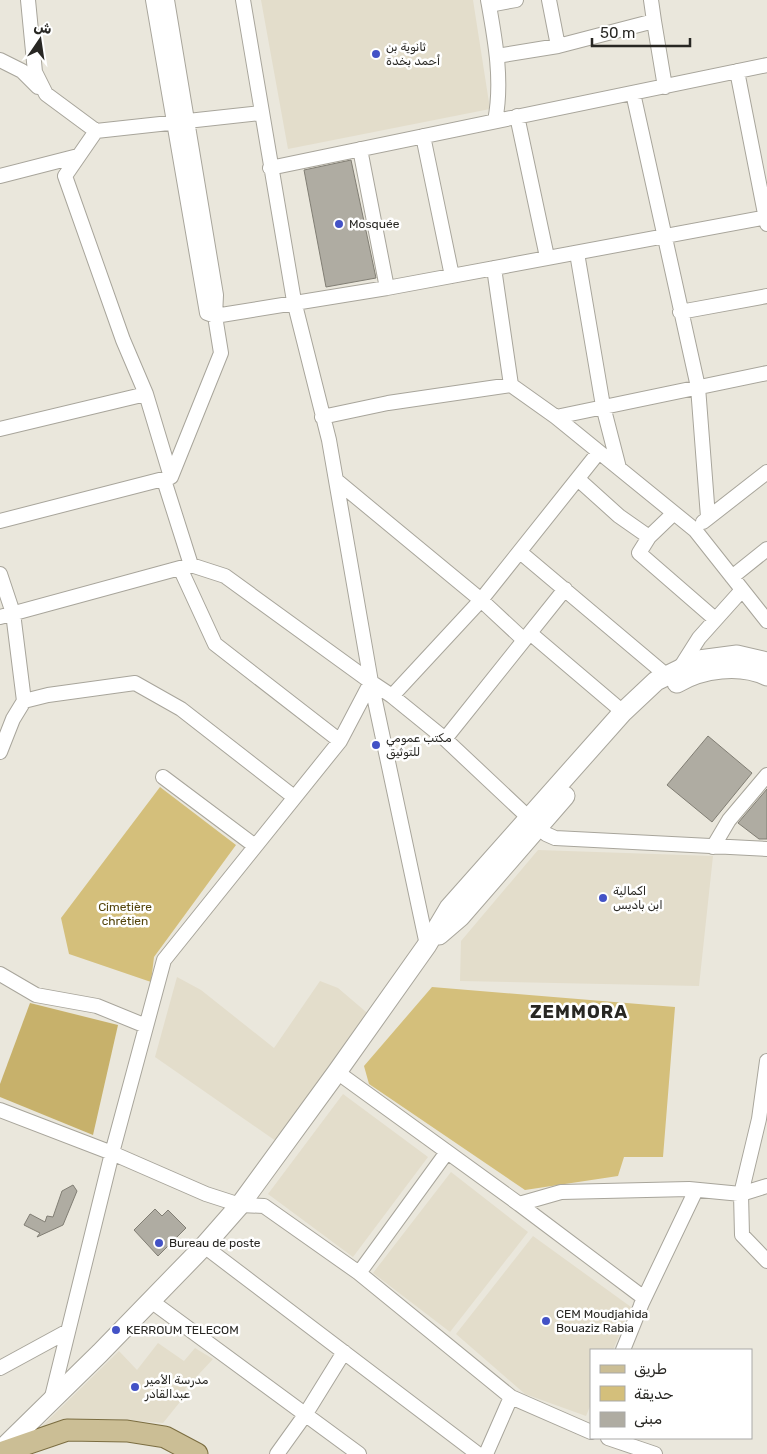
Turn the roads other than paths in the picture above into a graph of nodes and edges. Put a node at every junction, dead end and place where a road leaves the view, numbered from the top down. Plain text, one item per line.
1 (28, 0) edge
2 (153, 0) edge
3 (167, 0) edge
4 (243, 0) edge
5 (516, 0) edge
6 (549, 0) edge
7 (651, 0) edge
8 (489, 3) edge
9 (654, 21) junction
10 (558, 46) junction
11 (497, 56) junction
12 (0, 60) edge
13 (767, 65) edge
14 (738, 71) junction
15 (665, 87) junction
16 (633, 93) junction
17 (46, 94) junction
18 (261, 113) junction
19 (517, 116) junction
20 (180, 121) junction
21 (495, 121) junction
22 (96, 132) junction
23 (423, 136) junction
24 (360, 149) junction
25 (78, 156) junction
26 (270, 168) junction
27 (0, 176) edge
28 (767, 220) edge
29 (664, 236) junction
30 (577, 254) junction
31 (547, 256) junction
32 (494, 268) junction
33 (452, 276) junction
34 (387, 288) junction
35 (767, 296) edge
36 (294, 301) junction
37 (680, 312) junction
38 (215, 316) junction
39 (767, 373) edge
40 (511, 385) junction
41 (698, 387) junction
42 (146, 394) junction
43 (603, 406) junction
44 (322, 416) junction
45 (556, 417) junction
46 (0, 429) edge
47 (598, 453) junction
48 (619, 468) junction
49 (767, 472) edge
50 (168, 478) junction
51 (579, 480) junction
52 (337, 481) junction
53 (674, 513) junction
54 (708, 517) junction
55 (0, 521) edge
56 (695, 530) junction
57 (649, 537) junction
58 (767, 549) edge
59 (520, 552) junction
60 (185, 566) junction
61 (0, 574) edge
62 (732, 577) junction
63 (565, 589) junction
64 (742, 590) junction
65 (481, 600) junction
66 (6, 615) edge
67 (715, 619) junction
68 (767, 619) edge
69 (527, 637) junction
70 (767, 662) edge
71 (673, 671) junction
72 (767, 676) edge
73 (371, 682) junction
74 (392, 696) junction
75 (24, 702) junction
76 (623, 712) junction
77 (6, 721) edge
78 (445, 739) junction
79 (340, 741) junction
80 (0, 752) edge
81 (767, 775) edge
82 (164, 778) dead end
83 (294, 797) junction
84 (534, 821) junction
85 (255, 846) junction
86 (713, 846) junction
87 (767, 849) edge
88 (427, 945) junction
89 (0, 974) edge
90 (146, 1026) junction
91 (767, 1061) edge
92 (337, 1072) junction
93 (0, 1110) edge
94 (763, 1120) edge
95 (447, 1152) junction
96 (112, 1153) junction
97 (767, 1186) edge
98 (696, 1190) junction
99 (741, 1194) junction
100 (519, 1204) junction
101 (240, 1205) junction
102 (204, 1246) junction
103 (767, 1261) edge
104 (359, 1273) junction
105 (150, 1301) junction
106 (641, 1304) junction
107 (68, 1331) junction
108 (623, 1349) edge
109 (344, 1352) junction
110 (0, 1368) edge
111 (511, 1397) junction
112 (51, 1402) junction
113 (306, 1415) junction
114 (590, 1430) edge
115 (611, 1439) edge
116 (0, 1452) edge
117 (197, 1454) edge
118 (277, 1454) edge
119 (359, 1454) edge
120 (478, 1454) edge
121 (486, 1454) edge
122 (655, 1454) edge

1 - 17 street
2 - 20 street
3 - 20 street
4 - 18 street
5 - 8 street
6 - 10 street
7 - 9 street
8 - 11 street
9 - 10 street
9 - 15 street
10 - 11 street
11 - 21 street
12 - 17 street
13 - 14 street
14 - 15 street
14 - 28 street
15 - 16 street
16 - 19 street
16 - 29 street
17 - 22 street
18 - 20 street
18 - 26 street
19 - 21 street
19 - 31 street
20 - 22 street
20 - 38 street
21 - 23 street
22 - 25 street
23 - 24 street
23 - 33 street
24 - 26 street
24 - 34 street
25 - 27 street
25 - 42 street
26 - 36 street
28 - 29 street
29 - 30 street
29 - 37 street
30 - 31 street
30 - 43 street
31 - 32 street
32 - 33 street
32 - 40 street
33 - 34 street
34 - 36 street
35 - 37 street
36 - 38 street
36 - 44 street
37 - 41 street
38 - 50 street
39 - 41 street
40 - 44 street
40 - 45 street
41 - 43 street
41 - 54 street
42 - 46 street
42 - 50 street
43 - 45 street
43 - 48 street
44 - 52 street
45 - 47 street
47 - 48 street
47 - 51 street
48 - 53 street
49 - 54 street
50 - 55 street
50 - 60 street
51 - 57 street
51 - 59 street
52 - 65 street
52 - 73 street
53 - 56 street
53 - 57 street
54 - 56 street
56 - 62 street
57 - 67 street
58 - 62 street
59 - 63 street
59 - 65 street
60 - 66 street
60 - 73 street
60 - 79 street
61 - 66 street
62 - 64 street
63 - 69 street
63 - 71 street
64 - 67 street
64 - 68 street
65 - 69 street
65 - 74 street
66 - 75 street
67 - 71 street
69 - 76 street
69 - 78 street
70 - 71 main road
71 - 76 main road
72 - 84 main road
73 - 74 street
73 - 79 street
73 - 88 street
74 - 78 street
75 - 77 street
75 - 83 street
76 - 84 main road
77 - 80 street
78 - 84 street
79 - 83 street
81 - 86 street
82 - 85 street
83 - 85 street
84 - 86 street
84 - 88 main road
85 - 90 street
86 - 87 street
88 - 92 main road
89 - 90 street
90 - 96 street
91 - 94 street
92 - 95 street
92 - 101 main road
93 - 96 street
94 - 99 street
95 - 100 street
95 - 104 street
96 - 101 street
96 - 107 street
97 - 99 street
98 - 99 street
98 - 100 street
98 - 106 street
99 - 103 street
100 - 106 street
101 - 102 main road
101 - 104 street
102 - 105 main road
102 - 109 street
104 - 111 street
105 - 112 main road
105 - 113 street
106 - 108 street
107 - 110 street
107 - 112 street
109 - 113 street
109 - 120 street
111 - 114 street
111 - 121 street
112 - 116 main road
113 - 118 street
113 - 119 street
115 - 122 street
116 - 117 main road

